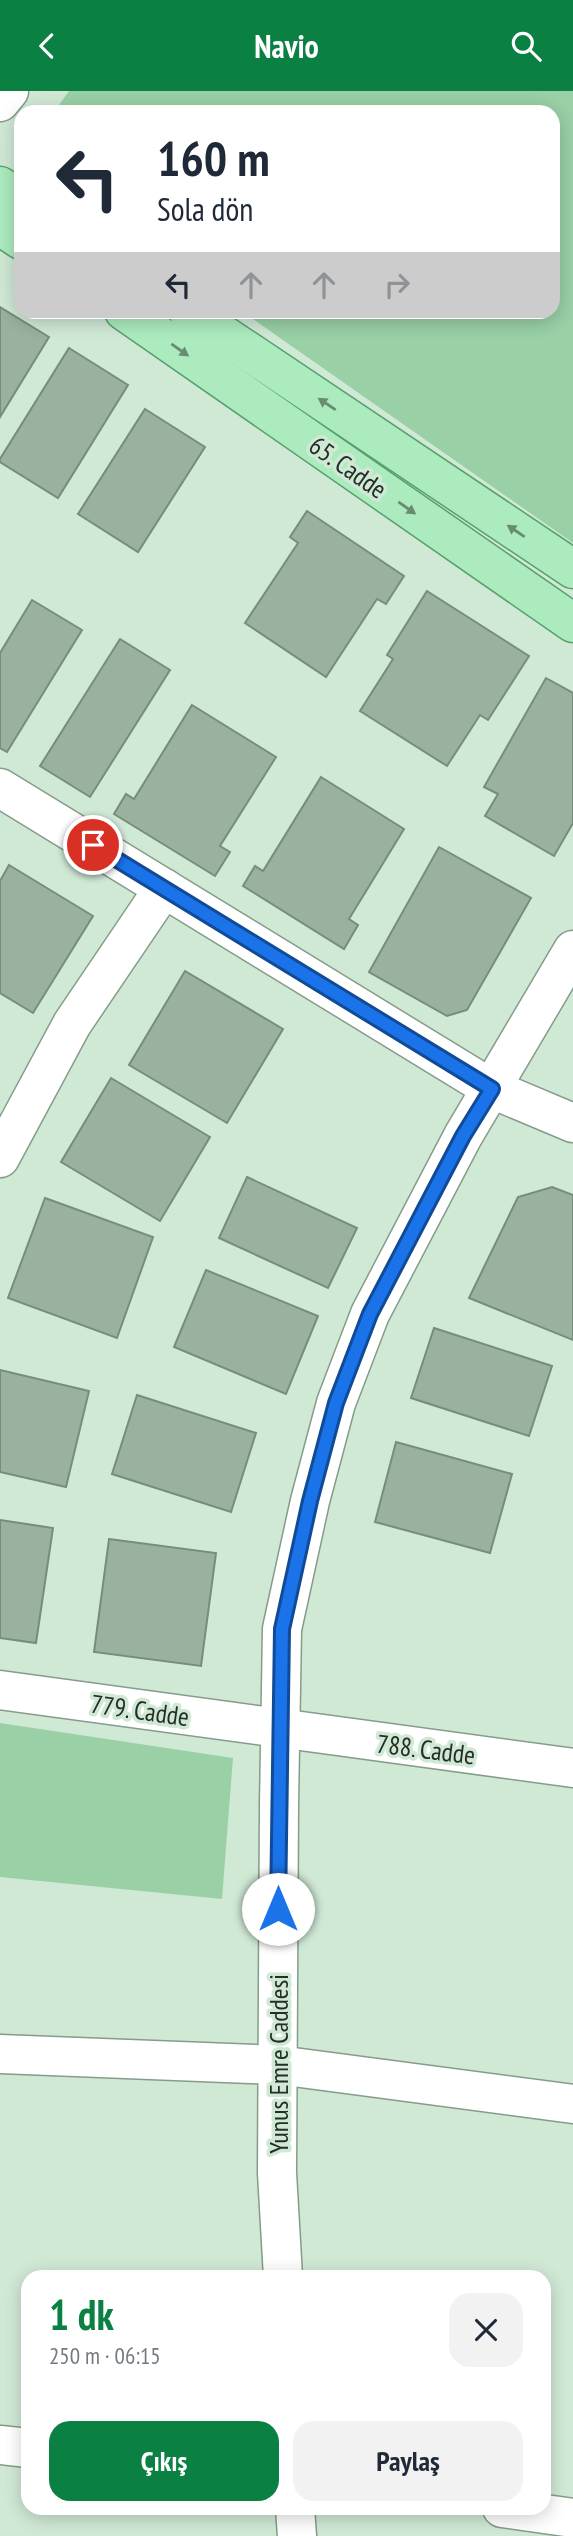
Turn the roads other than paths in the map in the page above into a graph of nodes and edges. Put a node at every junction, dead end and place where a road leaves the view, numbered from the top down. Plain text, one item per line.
1 (9, 91) edge
2 (0, 101) edge
3 (136, 319) edge
4 (200, 319) edge
5 (573, 569) edge
6 (573, 623) edge
7 (0, 788) edge
8 (164, 888) junction
9 (573, 950) edge
10 (492, 1089) junction
11 (573, 1123) edge
12 (0, 1158) edge
13 (0, 1690) edge
14 (280, 1730) junction
15 (573, 1768) edge
16 (0, 2054) edge
17 (278, 2065) junction
18 (573, 2104) edge
19 (283, 2270) edge
20 (0, 2445) edge
21 (21, 2447) edge
22 (296, 2515) edge
23 (551, 2515) edge
24 (573, 2518) edge
25 (297, 2536) edge

1 - 2 street
3 -> 6 main road, 65. Cadde
5 -> 4 main road, 65. Cadde
7 - 8 street
8 - 10 street
8 - 12 street
9 - 10 street, Yunus Emre Caddesi
10 - 11 street
10 - 14 street, Yunus Emre Caddesi
13 - 14 street, 779. Cadde
14 - 15 street, 788. Cadde
14 - 17 street, Yunus Emre Caddesi
16 - 17 street
17 - 18 street
17 - 19 street, Yunus Emre Caddesi
20 - 21 street
22 - 25 street
23 - 24 street

